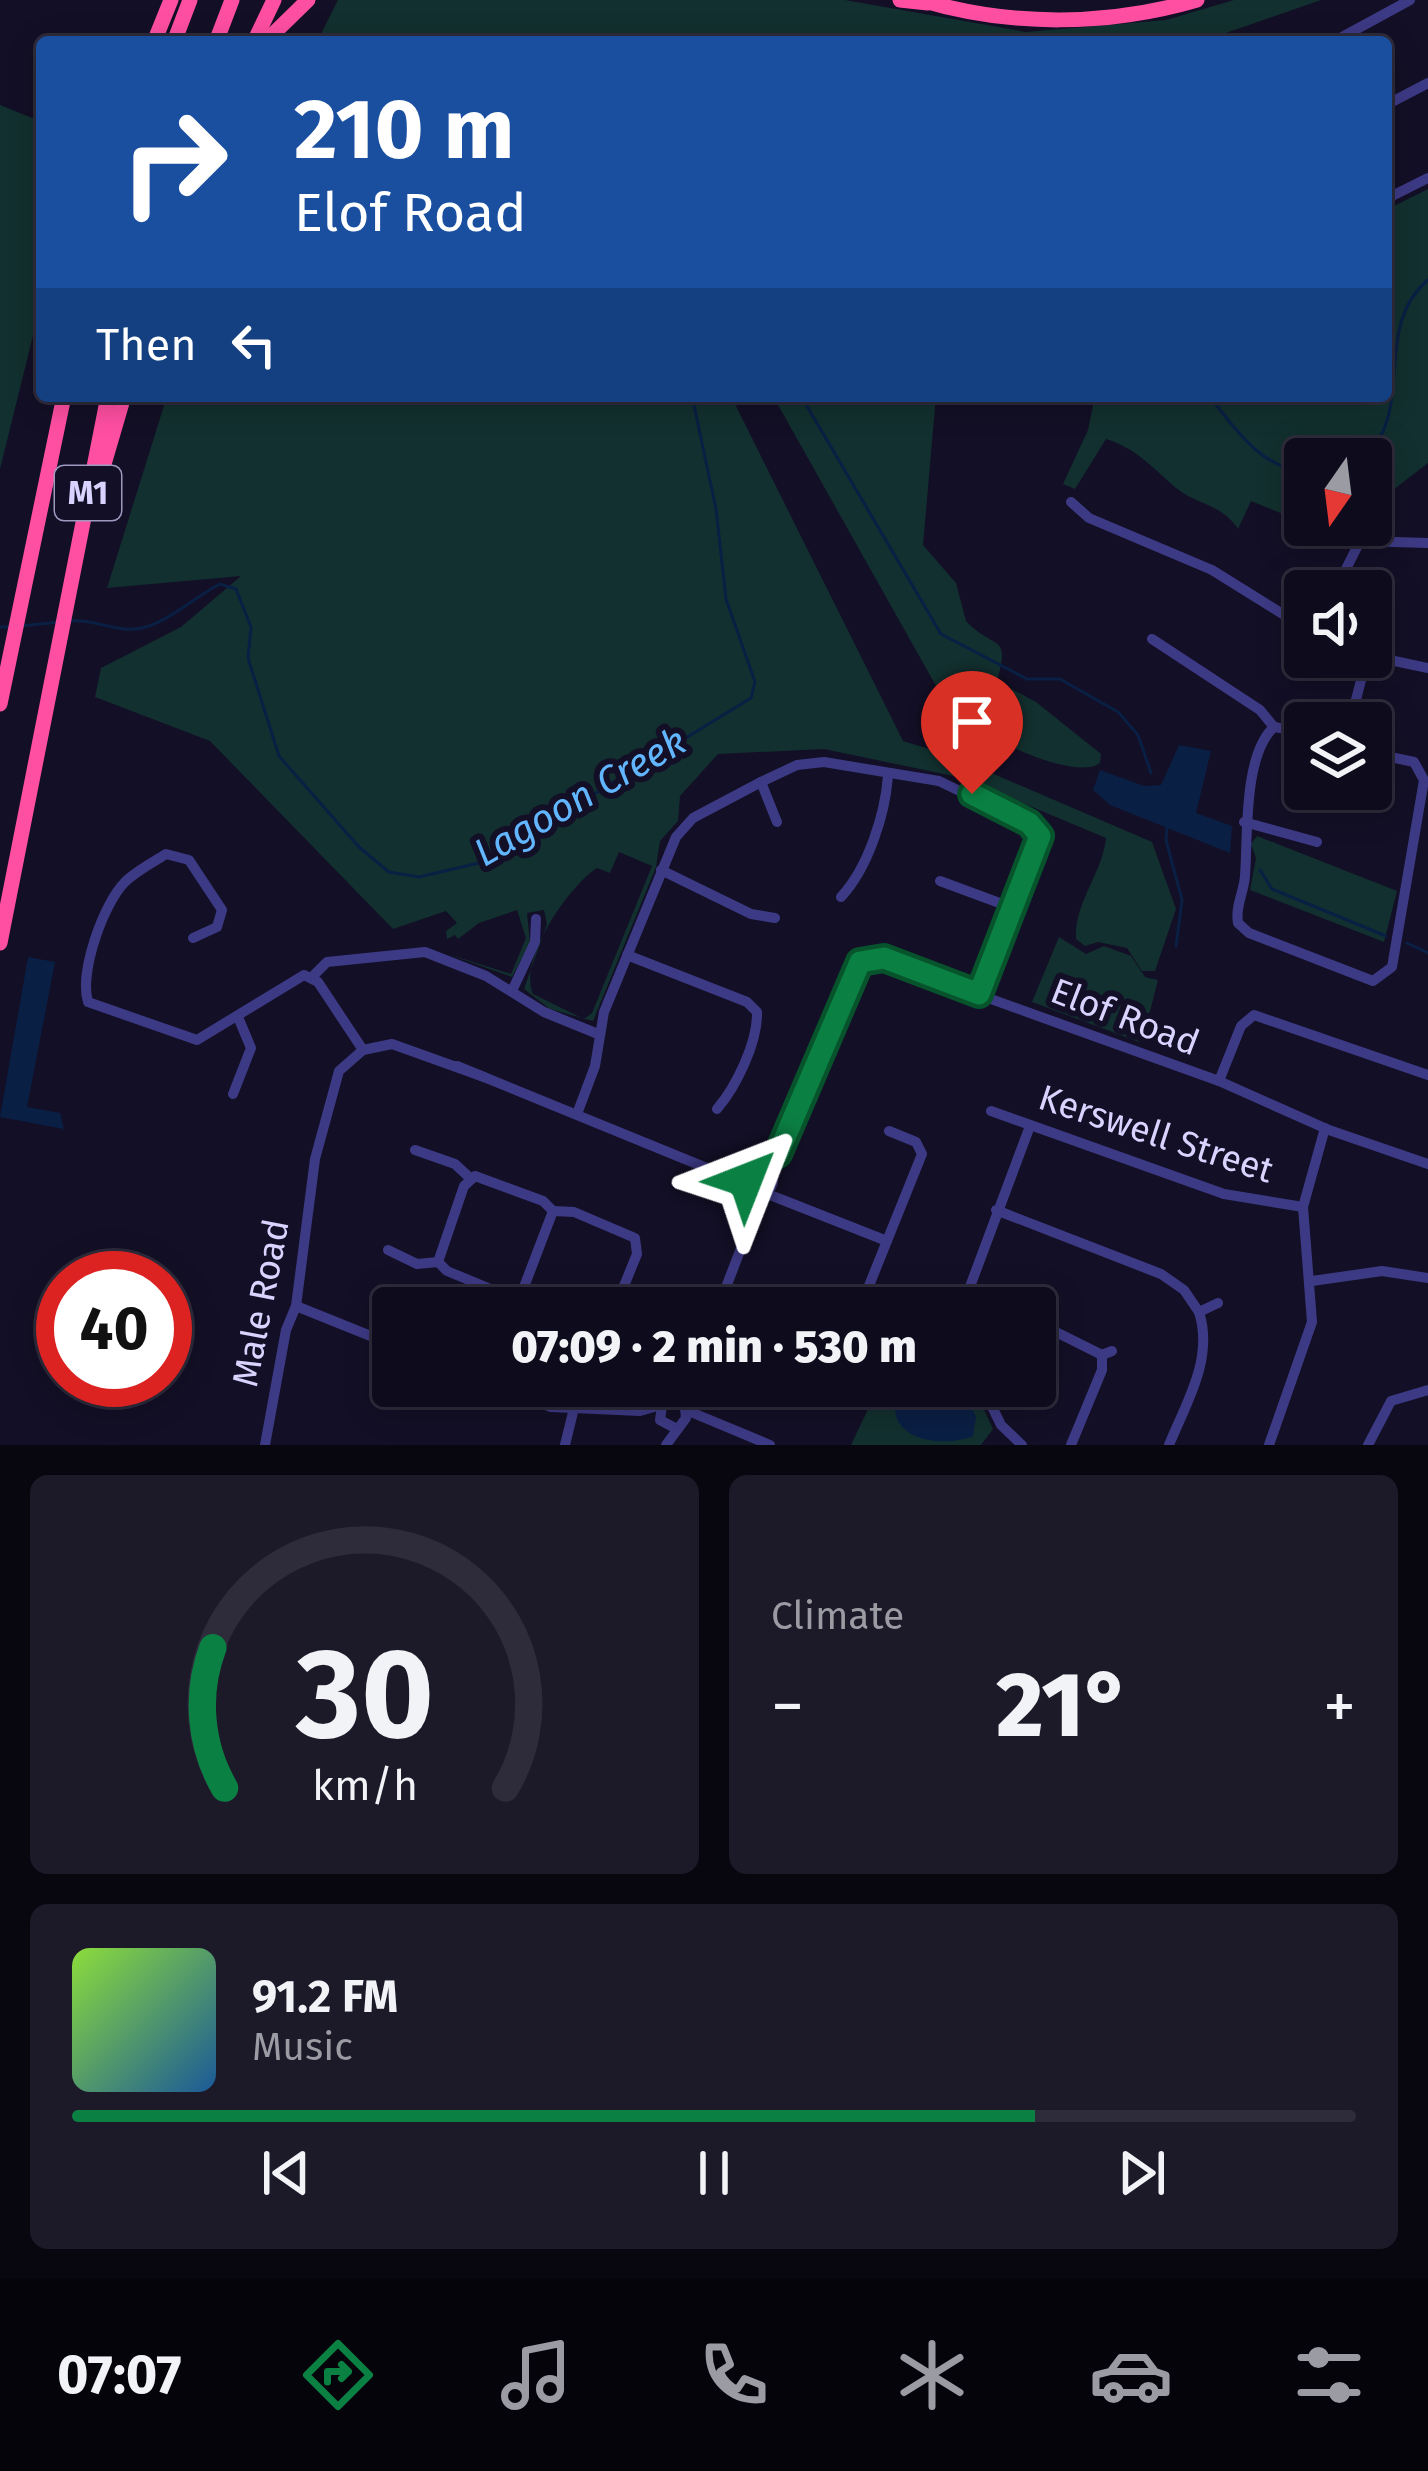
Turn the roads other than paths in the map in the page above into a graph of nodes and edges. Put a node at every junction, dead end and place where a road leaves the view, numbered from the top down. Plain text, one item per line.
1 (171, 0) edge
2 (190, 0) edge
3 (232, 0) edge
4 (274, 0) edge
5 (308, 0) edge
6 (900, 0) edge
7 (1172, 0) edge
8 (1197, 0) edge
9 (1410, 0) edge
10 (933, 1) edge
11 (156, 36) edge
12 (176, 36) edge
13 (218, 36) edge
14 (257, 36) edge
15 (272, 36) edge
16 (1344, 36) edge
17 (1428, 83) edge
18 (1392, 101) edge
19 (1428, 178) edge
20 (1392, 196) edge
21 (63, 402) edge
22 (107, 402) edge
23 (122, 402) edge
24 (1071, 502) dead end
25 (1428, 543) edge
26 (1345, 570) edge
27 (67, 590) junction
28 (1284, 615) edge
29 (1152, 639) dead end
30 (1392, 661) edge
31 (1428, 668) edge
32 (0, 704) edge
33 (1274, 727) junction
34 (1284, 729) edge
35 (1392, 757) edge
36 (888, 776) junction
37 (761, 782) junction
38 (777, 822) dead end
39 (1244, 823) junction
40 (1317, 842) dead end
41 (661, 869) junction
42 (940, 881) dead end
43 (841, 897) dead end
44 (1013, 908) junction
45 (775, 919) dead end
46 (536, 920) dead end
47 (193, 938) dead end
48 (0, 943) edge
49 (627, 955) junction
50 (312, 977) junction
51 (512, 991) junction
52 (979, 994) junction
53 (238, 1017) junction
54 (598, 1034) junction
55 (363, 1050) junction
56 (1428, 1075) edge
57 (1219, 1081) junction
58 (233, 1094) dead end
59 (717, 1109) dead end
60 (992, 1112) dead end
61 (577, 1114) junction
62 (1030, 1126) junction
63 (1329, 1130) junction
64 (889, 1131) dead end
65 (415, 1150) dead end
66 (1428, 1164) edge
67 (470, 1178) junction
68 (759, 1182) junction
69 (1303, 1207) junction
70 (996, 1210) junction
71 (553, 1211) junction
72 (887, 1241) junction
73 (388, 1250) dead end
74 (438, 1262) junction
75 (1428, 1278) edge
76 (1312, 1281) junction
77 (480, 1287) edge
78 (523, 1287) edge
79 (624, 1287) edge
80 (725, 1287) edge
81 (868, 1287) edge
82 (969, 1287) edge
83 (1218, 1303) dead end
84 (296, 1306) junction
85 (1198, 1312) junction
86 (1056, 1332) edge
87 (372, 1337) edge
88 (1428, 1390) edge
89 (566, 1407) edge
90 (676, 1407) edge
91 (992, 1407) edge
92 (574, 1408) junction
93 (673, 1414) junction
94 (265, 1445) edge
95 (565, 1445) edge
96 (663, 1445) edge
97 (770, 1445) edge
98 (1022, 1445) edge
99 (1070, 1445) edge
100 (1169, 1445) edge
101 (1269, 1445) edge
102 (1368, 1445) edge

1 - 11 highway
2 - 12 highway
3 - 13 highway
4 - 14 highway
5 - 15 highway
6 - 10 highway
7 - 10 highway
8 - 10 highway
9 - 16 street
17 - 18 street
19 - 20 street
21 - 32 highway, M1
22 - 27 highway, M1
23 - 27 highway
24 - 28 street
25 - 26 street
27 - 48 highway, M1
29 - 33 street
30 - 31 street
33 - 34 street
33 - 39 street
35 - 39 street
36 - 37 street
36 - 43 street
36 - 44 street
37 - 38 street
37 - 41 street
39 - 40 street
41 - 45 street
41 - 49 street
42 - 44 street
44 - 52 street
46 - 51 street
47 - 53 street
49 - 54 street
49 - 59 street
50 - 51 street
50 - 53 street
50 - 55 street
51 - 54 street
52 - 57 street, Elof Road
52 - 68 street, Elof Road
53 - 58 street
54 - 61 street
55 - 61 street
55 - 84 street, Male Road
56 - 57 street
57 - 63 street, Elof Road
60 - 62 street, Kerswell Street
61 - 68 street
62 - 69 street, Kerswell Street
62 - 70 street
63 - 66 street, Elof Road
63 - 69 street
64 - 72 street
65 - 67 street
67 - 71 street
67 - 74 street
68 - 72 street
68 - 80 street
69 - 76 street
70 - 82 street
70 - 85 street
71 - 78 street
71 - 79 street
72 - 81 street
73 - 74 street
74 - 77 street
75 - 76 street
76 - 101 street
83 - 85 street
84 - 87 street
84 - 94 street, Male Road
85 - 100 street
86 - 99 street
88 - 102 street
89 - 92 street
90 - 93 street
91 - 98 street
92 - 93 street
92 - 95 street
93 - 96 street
93 - 97 street

